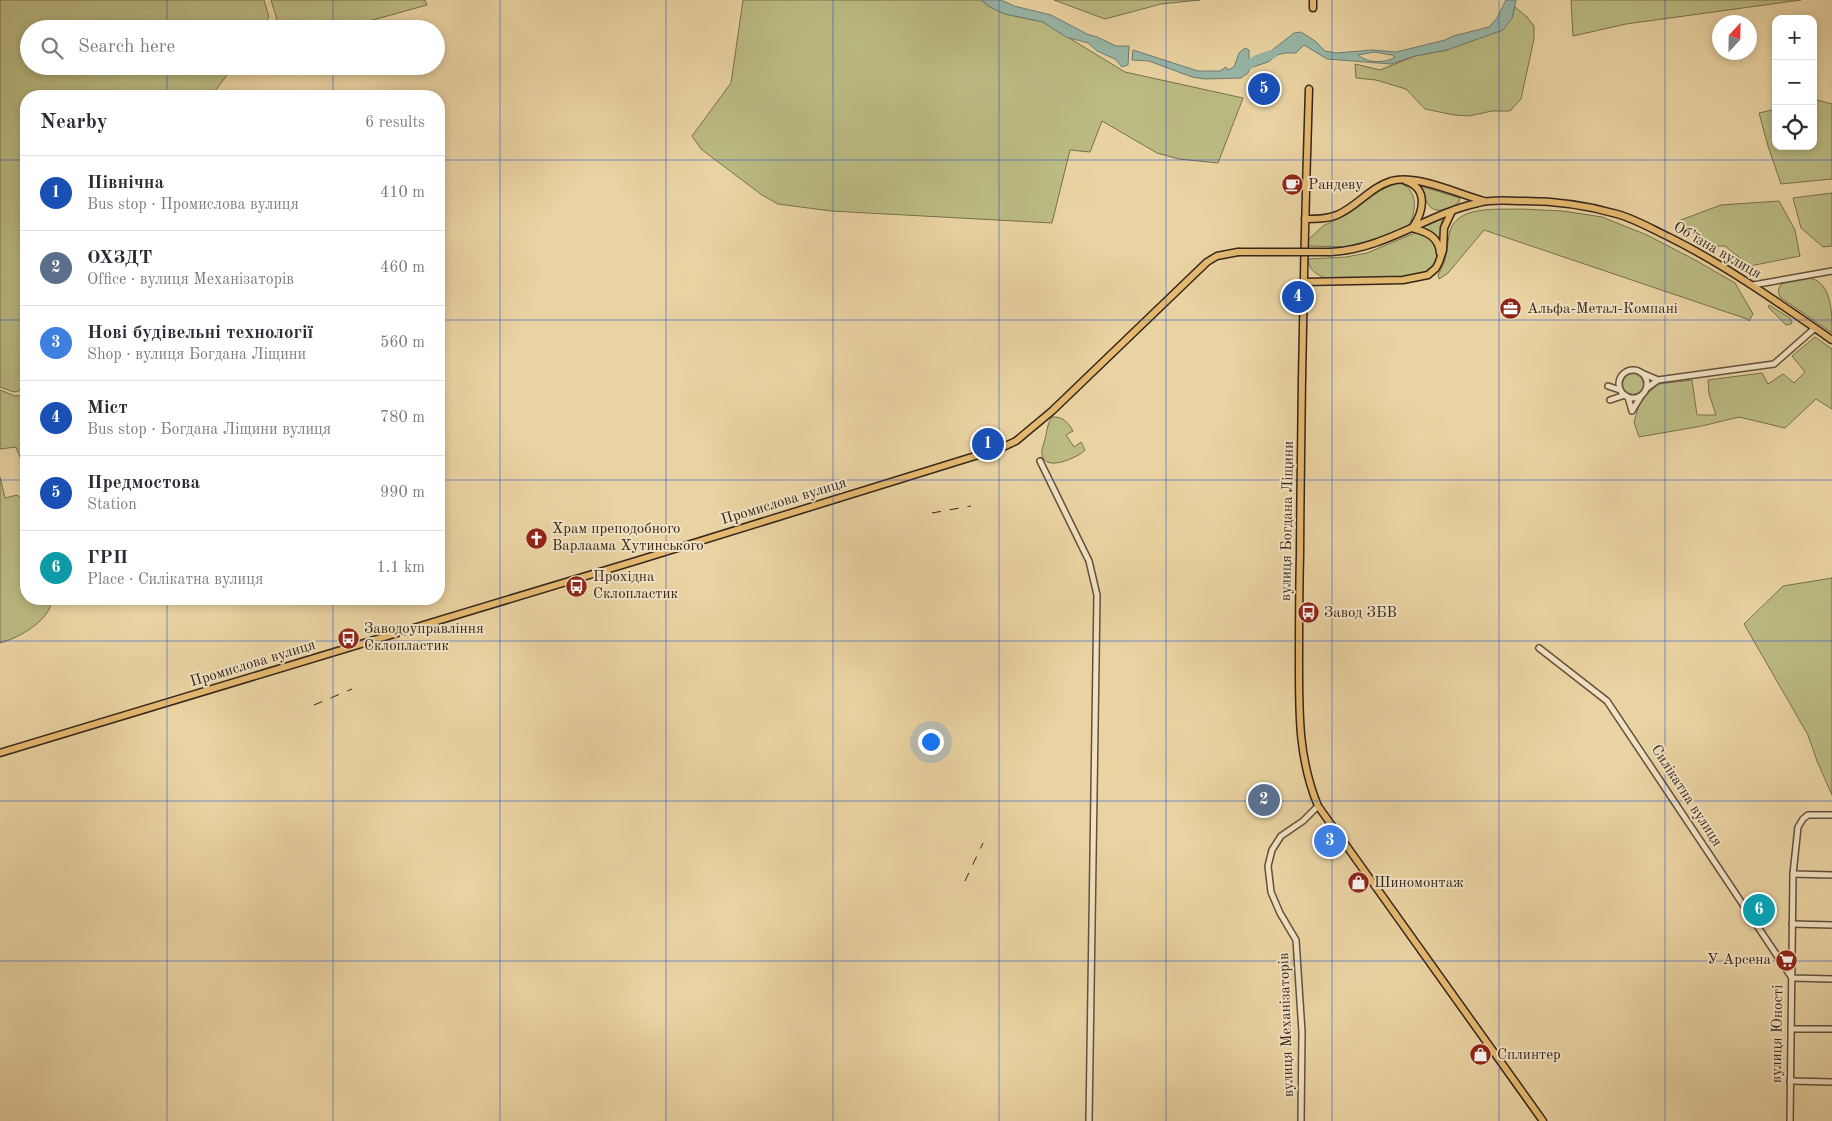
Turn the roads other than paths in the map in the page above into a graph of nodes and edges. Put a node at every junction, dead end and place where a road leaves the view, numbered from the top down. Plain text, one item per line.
1 (1313, 0) edge
2 (1313, 8) dead end
3 (1309, 89) dead end
4 (1403, 180) junction
5 (1485, 201) junction
6 (1452, 212) junction
7 (1305, 219) junction
8 (1412, 228) junction
9 (1441, 256) junction
10 (1832, 271) edge
11 (1304, 282) junction
12 (1753, 285) junction
13 (1814, 328) junction
14 (1832, 340) edge
15 (1644, 374) junction
16 (1658, 380) junction
17 (1618, 382) junction
18 (1647, 388) junction
19 (1623, 394) junction
20 (1641, 396) junction
21 (1040, 461) dead end
22 (1538, 648) dead end
23 (0, 752) edge
24 (1318, 806) junction
25 (1832, 815) edge
26 (1793, 874) junction
27 (1832, 875) edge
28 (1792, 924) junction
29 (1832, 925) edge
30 (1792, 978) junction
31 (1832, 979) edge
32 (1791, 1029) junction
33 (1832, 1029) edge
34 (1790, 1081) junction
35 (1832, 1082) edge
36 (1089, 1121) edge
37 (1301, 1121) edge
38 (1543, 1121) edge
39 (1790, 1121) edge

1 - 2 main road
3 - 7 main road
4 - 5 main road
4 - 7 main road
4 - 8 main road
5 - 6 main road, Промислова вулиця
5 - 12 main road, Об’їзна вулиця
6 - 8 main road, Промислова вулиця
6 - 9 main road
7 - 11 main road, вулиця Богдана Ліщини
8 - 9 main road
8 - 23 main road, Промислова вулиця, bridge
9 - 11 main road
10 - 12 street
11 - 24 main road, вулиця Богдана Ліщини
12 - 13 main road, Об’їзна вулиця
13 - 14 main road, Об’їзна вулиця
13 - 16 street
15 - 16 street
15 - 17 street
15 - 18 street
16 - 18 street
17 - 19 street
17 - 19 street
18 - 20 street
19 - 20 street
19 - 20 street
21 - 36 street
22 - 30 street, Силікатна вулиця
24 - 37 street, вулиця Механізаторів
24 - 38 main road, вулиця Богдана Ліщини
25 - 26 street, вулиця Юності
26 - 27 street
26 - 28 street, вулиця Юності
28 - 29 street
28 - 30 street, вулиця Юності
30 - 31 street
30 - 32 street, вулиця Юності
32 - 33 street
32 - 34 street, вулиця Юності
34 - 35 street
34 - 39 street, вулиця Юності

